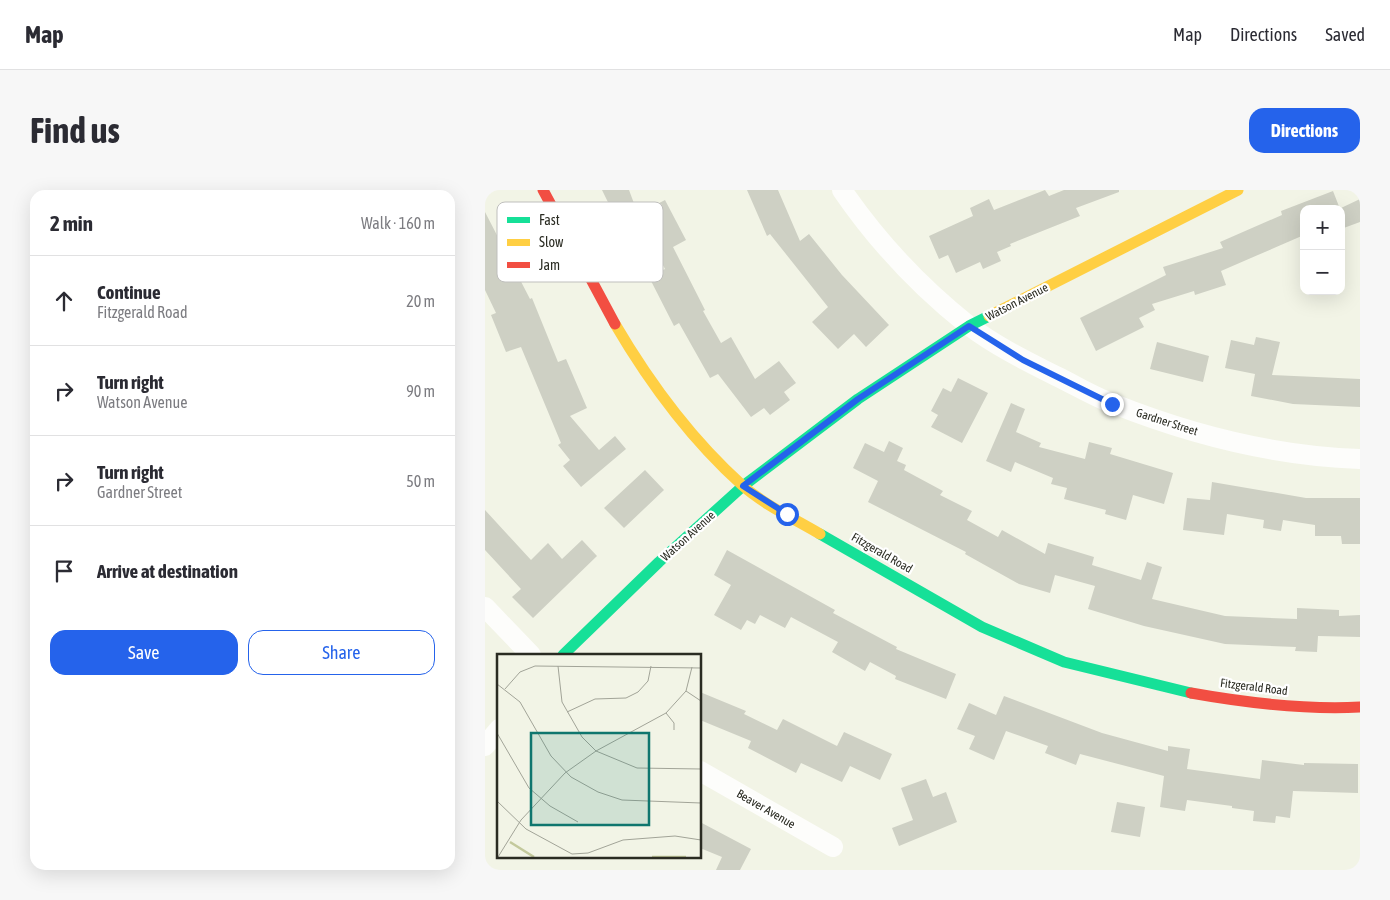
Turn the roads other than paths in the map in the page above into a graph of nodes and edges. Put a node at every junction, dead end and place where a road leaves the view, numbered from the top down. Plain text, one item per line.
1 (543, 190) edge
2 (842, 190) edge
3 (1237, 190) edge
4 (549, 202) edge
5 (592, 282) edge
6 (969, 326) junction
7 (1360, 459) edge
8 (743, 486) junction
9 (485, 607) edge
10 (530, 654) edge
11 (564, 654) edge
12 (1360, 707) edge
13 (497, 731) edge
14 (485, 746) edge
15 (701, 773) edge
16 (833, 847) dead end

1 - 4 main road, Fitzgerald Road
2 - 6 street, Gardner Street
3 - 6 main road, Watson Avenue
5 - 8 main road, Fitzgerald Road
6 - 7 street, Gardner Street
6 - 8 main road, Watson Avenue
8 - 11 main road, Watson Avenue
8 - 12 main road, Fitzgerald Road
9 - 10 street
13 - 14 street
15 - 16 street, Beaver Avenue

